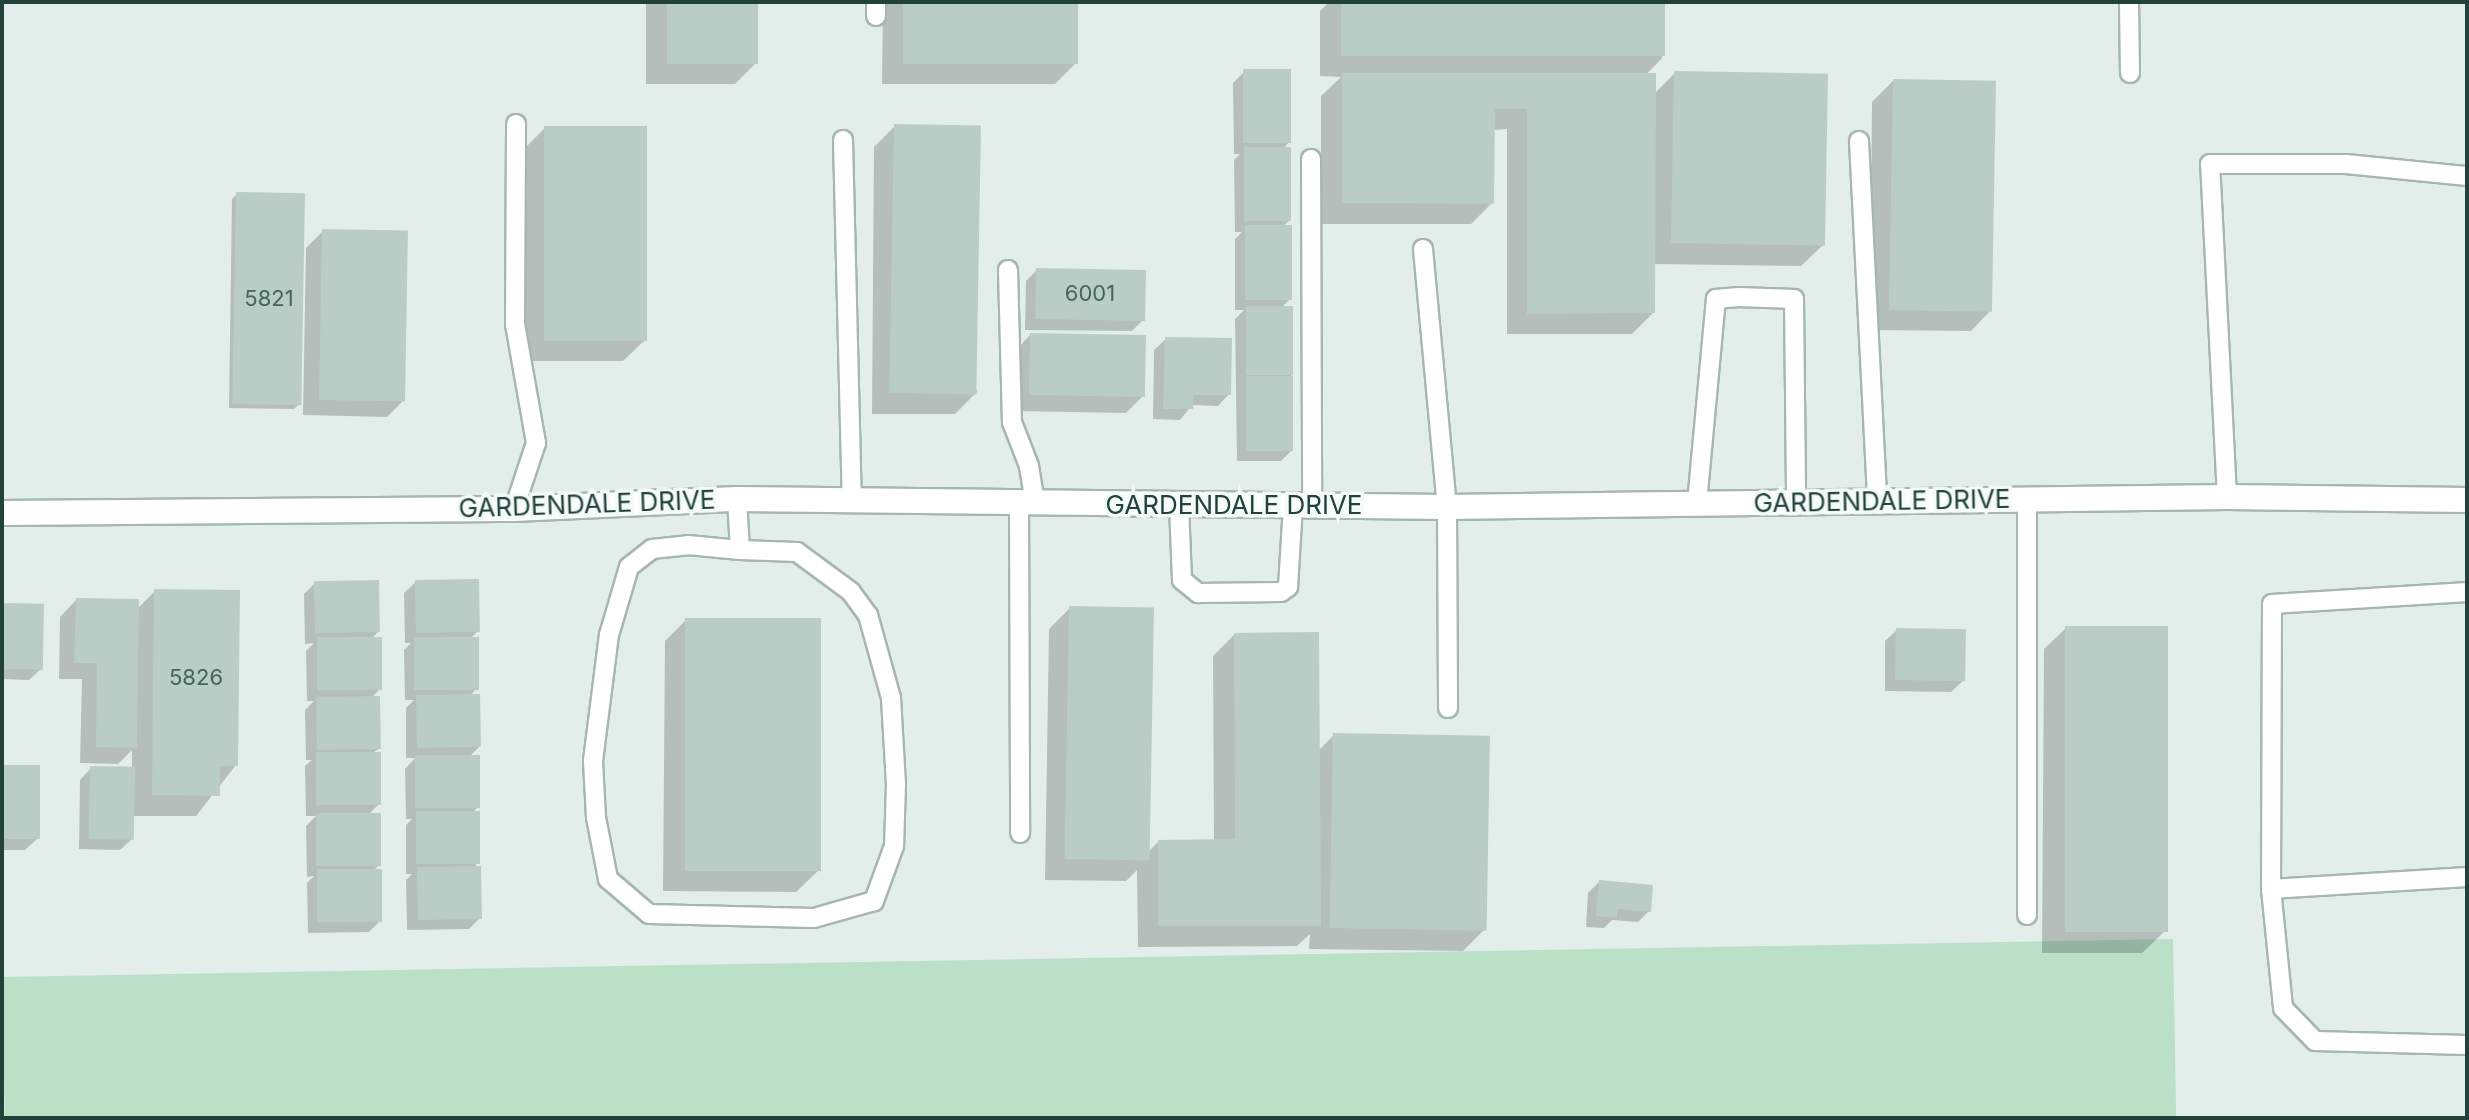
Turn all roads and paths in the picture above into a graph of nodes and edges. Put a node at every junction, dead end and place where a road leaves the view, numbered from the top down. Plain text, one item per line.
1 (2129, 2) edge
2 (2130, 73) dead end
3 (516, 124) dead end
4 (843, 140) dead end
5 (1859, 141) dead end
6 (1311, 159) dead end
7 (2467, 176) edge
8 (1423, 249) dead end
9 (1008, 270) dead end
10 (2227, 497) junction
11 (737, 499) junction
12 (2027, 500) junction
13 (2467, 500) edge
14 (852, 501) junction
15 (1877, 501) junction
16 (1796, 502) junction
17 (1697, 503) junction
18 (1027, 504) junction
19 (1179, 505) junction
20 (1302, 506) junction
21 (1447, 507) junction
22 (514, 509) junction
23 (2, 513) edge
24 (740, 550) junction
25 (2467, 592) edge
26 (1448, 708) dead end
27 (1020, 833) dead end
28 (2467, 877) edge
29 (2271, 889) junction
30 (2027, 915) dead end
31 (2467, 1045) edge

1 - 2 lane
3 - 22 lane
4 - 14 lane
5 - 15 lane
6 - 20 lane
7 - 10 lane
8 - 21 lane
9 - 18 lane
10 - 12 street, GARDENDALE DRIVE
10 - 13 street, GARDENDALE DRIVE
11 - 14 street, GARDENDALE DRIVE
11 - 22 street, GARDENDALE DRIVE
11 - 24 lane
12 - 15 street, GARDENDALE DRIVE
12 - 30 lane
14 - 18 street, GARDENDALE DRIVE
15 - 16 street, GARDENDALE DRIVE
16 - 17 street, GARDENDALE DRIVE
16 - 17 lane
17 - 21 street, GARDENDALE DRIVE
18 - 19 street, GARDENDALE DRIVE
18 - 27 lane
19 - 20 street, GARDENDALE DRIVE
19 - 20 lane
20 - 21 street, GARDENDALE DRIVE
21 - 26 lane
22 - 23 street, GARDENDALE DRIVE
24 - 24 lane
25 - 29 lane
28 - 29 lane
29 - 31 lane

